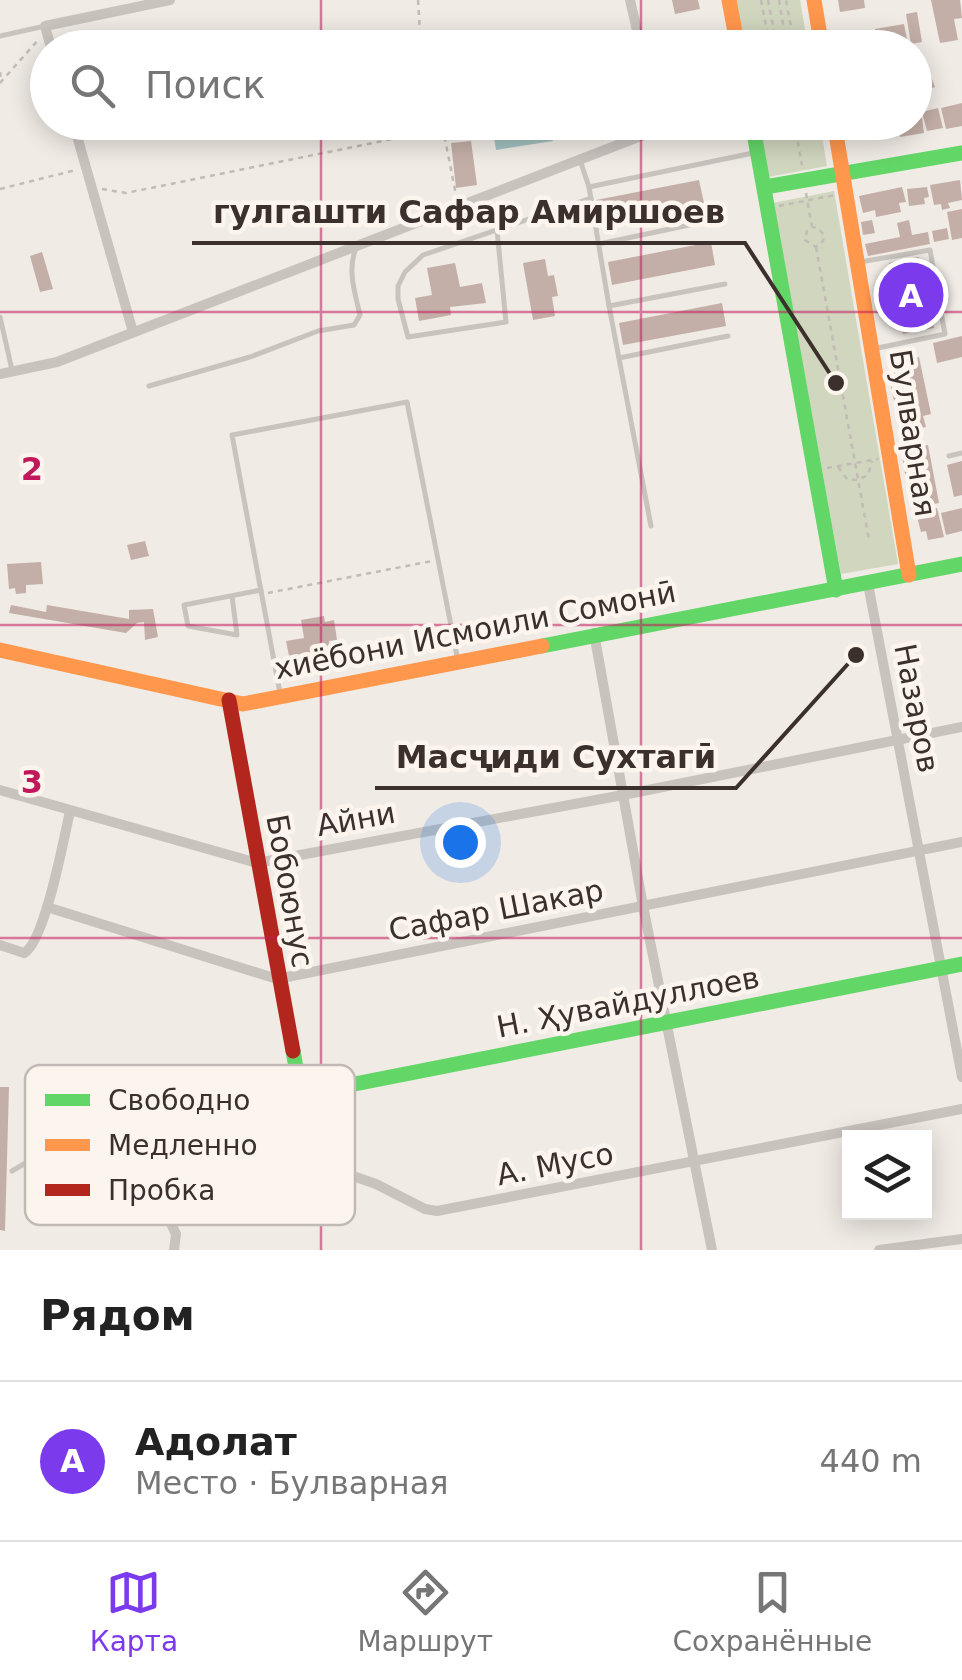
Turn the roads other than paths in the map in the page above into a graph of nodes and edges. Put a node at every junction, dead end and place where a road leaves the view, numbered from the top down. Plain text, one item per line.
1 (170, 0) edge
2 (630, 0) edge
3 (729, 0) edge
4 (814, 0) edge
5 (45, 28) joint
6 (34, 30) edge
7 (637, 30) edge
8 (735, 30) edge
9 (819, 30) edge
10 (30, 31) edge
11 (0, 36) edge
12 (77, 140) edge
13 (626, 140) edge
14 (756, 140) edge
15 (837, 140) edge
16 (758, 152) junction
17 (962, 153) edge
18 (580, 160) junction
19 (843, 175) junction
20 (589, 187) junction
21 (765, 188) junction
22 (591, 198) junction
23 (714, 220) dead end
24 (497, 230) junction
25 (598, 244) junction
26 (357, 245) junction
27 (857, 262) junction
28 (725, 284) dead end
29 (609, 306) junction
30 (0, 318) edge
31 (134, 332) junction
32 (728, 336) dead end
33 (872, 349) junction
34 (619, 358) junction
35 (13, 373) junction
36 (0, 374) edge
37 (149, 386) dead end
38 (962, 453) edge
39 (949, 456) dead end
40 (652, 526) dead end
41 (962, 564) edge
42 (909, 575) junction
43 (868, 584) junction
44 (836, 590) junction
45 (262, 592) junction
46 (232, 596) junction
47 (594, 634) junction
48 (0, 650) edge
49 (458, 660) junction
50 (281, 696) junction
51 (229, 700) junction
52 (962, 727) edge
53 (899, 741) junction
54 (0, 790) edge
55 (623, 795) junction
56 (70, 811) junction
57 (962, 842) edge
58 (918, 850) junction
59 (257, 863) junction
60 (47, 906) junction
61 (644, 906) junction
62 (0, 945) edge
63 (962, 964) edge
64 (942, 968) junction
65 (277, 979) junction
66 (669, 1022) junction
67 (295, 1065) edge
68 (962, 1077) edge
69 (355, 1081) edge
70 (962, 1109) edge
71 (25, 1163) edge
72 (694, 1163) junction
73 (12, 1171) dead end
74 (355, 1177) edge
75 (172, 1225) edge
76 (962, 1239) edge
77 (174, 1250) edge
78 (712, 1250) edge
79 (880, 1250) edge

1 - 5 street
2 - 7 street
3 - 8 street
4 - 9 street
5 - 6 lane
10 - 11 lane
12 - 31 street
13 - 18 street
14 - 16 street
15 - 19 street, Булварная
16 - 20 lane
16 - 21 street
17 - 19 street
18 - 20 lane
18 - 26 street
19 - 21 street
19 - 27 street, Булварная
20 - 22 lane
21 - 44 street
22 - 24 lane
22 - 25 lane
23 - 25 lane
24 - 24 lane
25 - 29 lane
26 - 31 street
26 - 37 lane
27 - 33 street, Булварная
27 - 33 lane
28 - 29 lane
29 - 34 lane
30 - 35 lane
31 - 35 street
32 - 34 lane
33 - 42 street, Булварная
34 - 40 lane
35 - 36 street
38 - 39 lane
41 - 42 street, хиёбони Исмоили Сомонӣ
42 - 43 street, хиёбони Исмоили Сомонӣ
43 - 44 street, хиёбони Исмоили Сомонӣ
43 - 53 street, Назаров
44 - 47 street, хиёбони Исмоили Сомонӣ
45 - 46 lane
45 - 49 lane
45 - 50 lane
46 - 46 lane
47 - 49 street, хиёбони Исмоили Сомонӣ
47 - 55 street
48 - 51 street, хиёбони Исмоили Сомонӣ
49 - 50 street, хиёбони Исмоили Сомонӣ
50 - 51 street, хиёбони Исмоили Сомонӣ
51 - 59 street, Бобоюнус
52 - 53 street, Айни
53 - 55 street, Айни
53 - 58 street, Назаров
54 - 56 street, Айни
55 - 59 street, Айни
55 - 61 street
56 - 59 street, Айни
56 - 60 street
57 - 58 street, Сафар Шакар
58 - 61 street, Сафар Шакар
58 - 64 street, Назаров
59 - 65 street, Бобоюнус
60 - 62 street
60 - 65 street, Сафар Шакар
61 - 65 street, Сафар Шакар
61 - 66 street
63 - 64 street, Н. Ҳувайдуллоев
64 - 66 street, Н. Ҳувайдуллоев
64 - 68 street, Назаров
65 - 67 street, Бобоюнус
66 - 69 street, Н. Ҳувайдуллоев
66 - 72 street
70 - 72 street, А. Мусо
71 - 73 lane
72 - 74 street, А. Мусо
72 - 78 street
75 - 77 street
76 - 79 street

